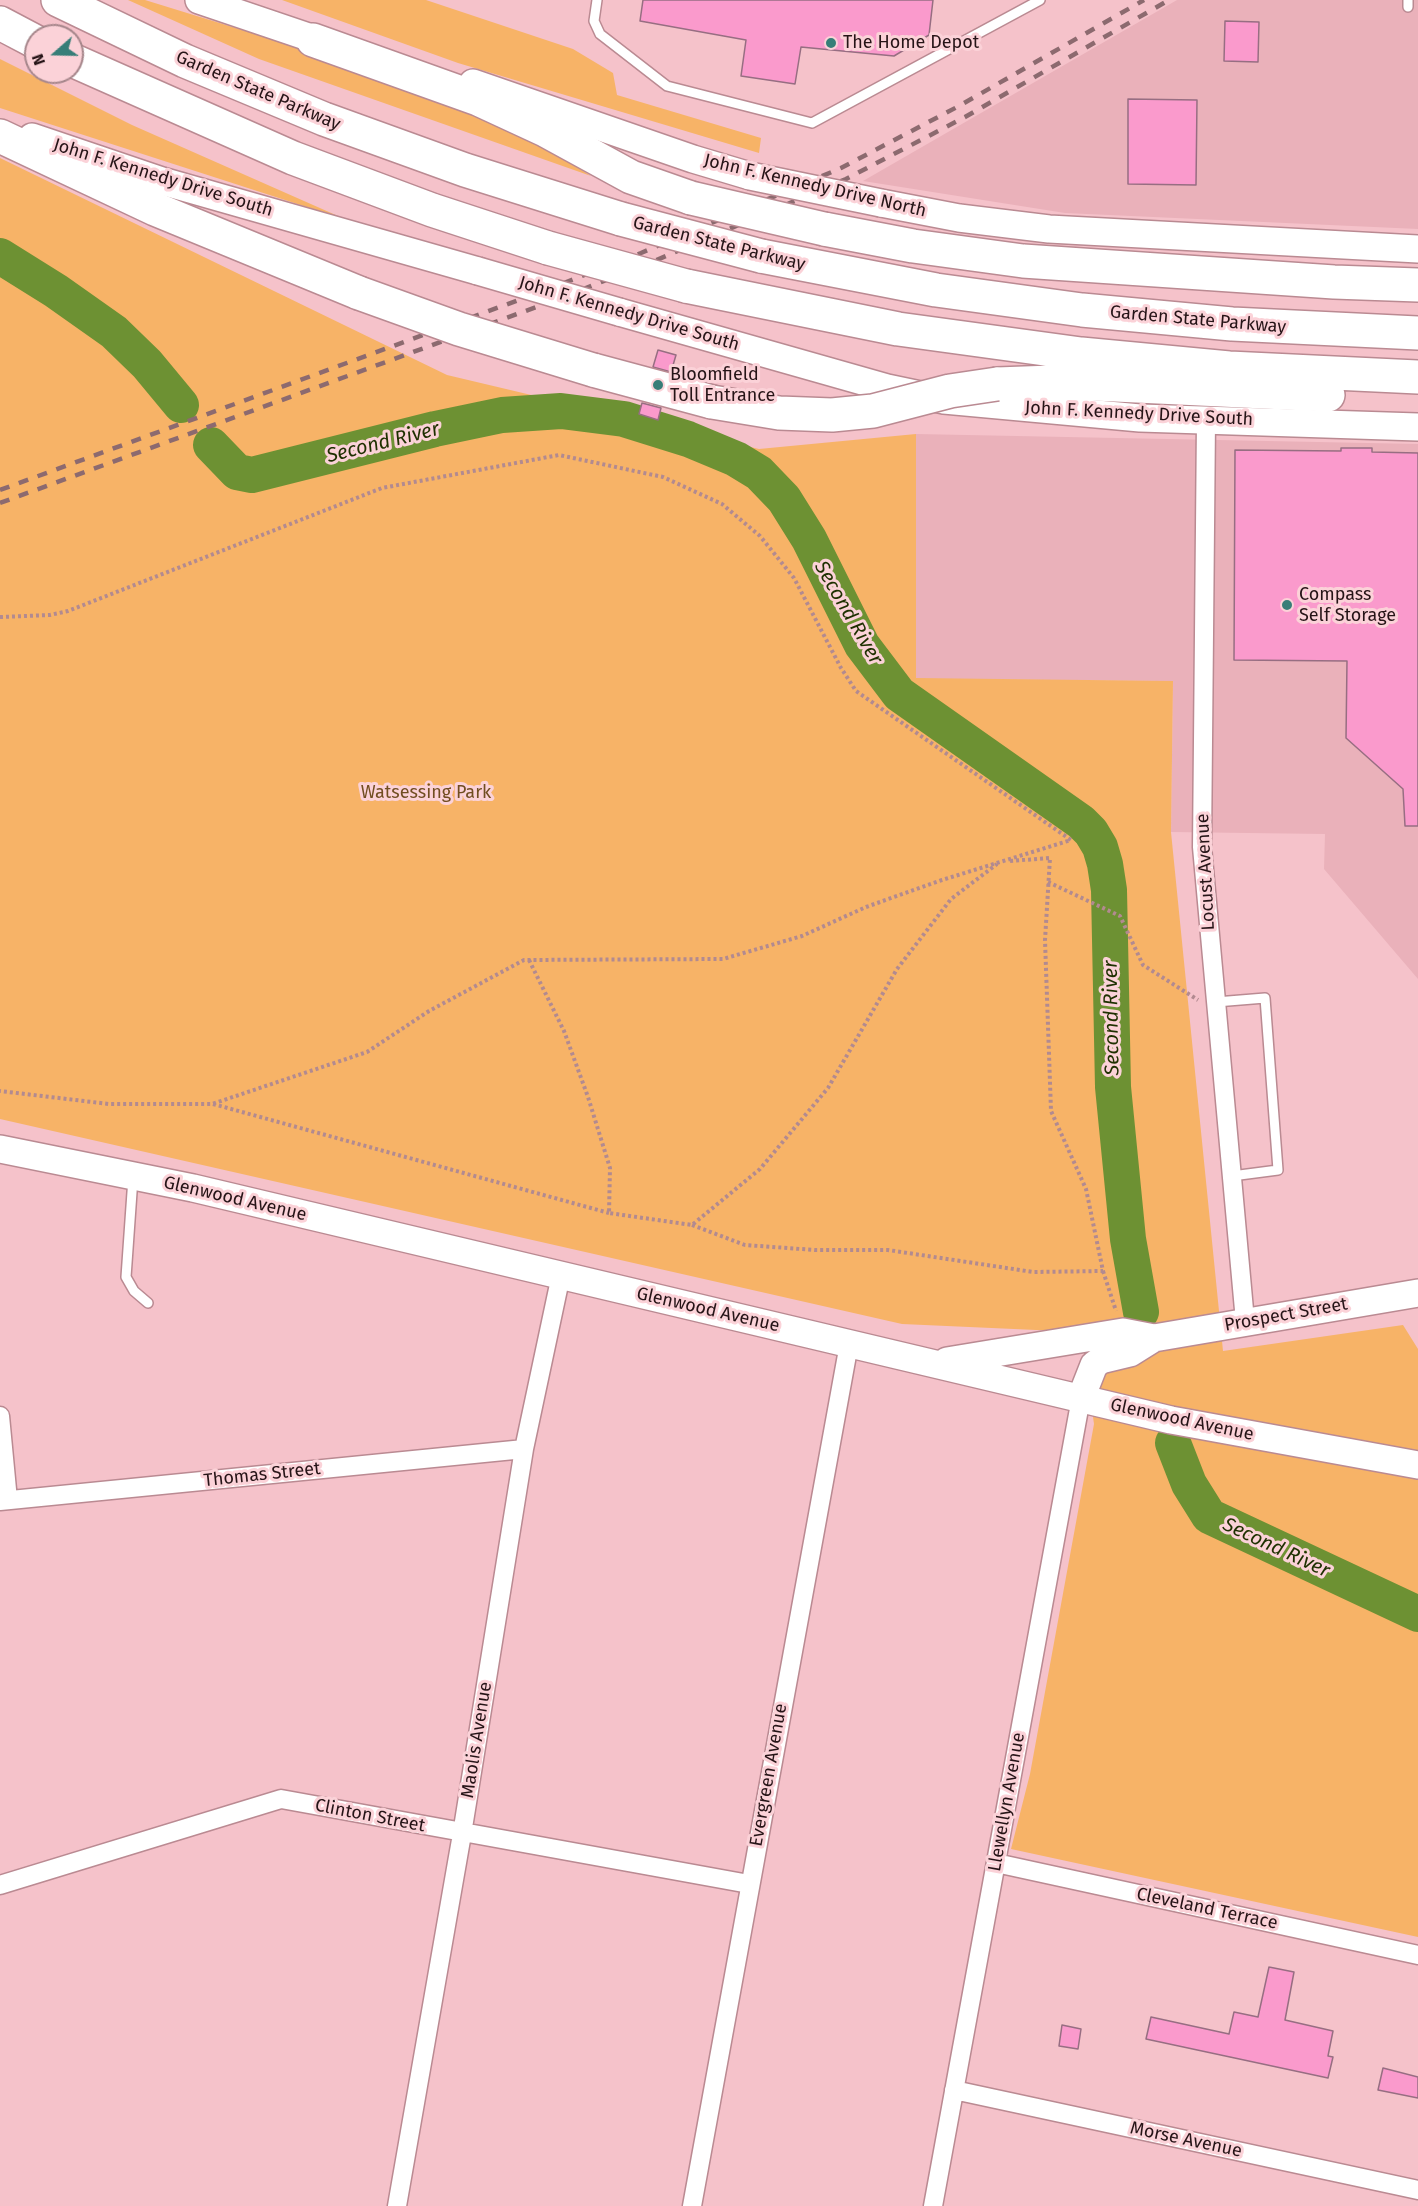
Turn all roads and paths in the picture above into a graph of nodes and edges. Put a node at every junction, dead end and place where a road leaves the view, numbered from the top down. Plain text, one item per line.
1 (58, 0) edge
2 (199, 0) edge
3 (597, 0) edge
4 (1040, 0) edge
5 (0, 23) edge
6 (24, 36) edge
7 (313, 40) junction
8 (84, 65) edge
9 (0, 126) edge
10 (0, 136) edge
11 (1418, 249) edge
12 (1418, 285) edge
13 (1418, 333) edge
14 (1418, 377) edge
15 (1418, 391) edge
16 (1206, 420) junction
17 (1418, 427) edge
18 (0, 617) edge
19 (1001, 861) junction
20 (1048, 882) junction
21 (529, 960) junction
22 (1216, 1007) junction
23 (0, 1091) edge
24 (212, 1104) junction
25 (0, 1149) edge
26 (133, 1176) junction
27 (1232, 1176) junction
28 (609, 1213) junction
29 (692, 1225) junction
30 (561, 1275) junction
31 (1418, 1293) edge
32 (148, 1303) dead end
33 (1245, 1321) junction
34 (1154, 1338) junction
35 (849, 1344) junction
36 (934, 1363) junction
37 (1081, 1398) junction
38 (0, 1416) edge
39 (524, 1449) junction
40 (1418, 1465) edge
41 (4, 1501) edge
42 (462, 1834) junction
43 (996, 1863) junction
44 (749, 1884) junction
45 (0, 1885) edge
46 (1418, 1955) edge
47 (954, 2090) junction
48 (1418, 2190) edge
49 (397, 2206) edge
50 (692, 2206) edge
51 (933, 2206) edge

1 - 13 highway, Garden State Parkway, bridge
2 - 7 main road, John F. Kennedy Drive North
3 - 4 lane
5 - 6 highway
7 - 11 main road, John F. Kennedy Drive North, bridge
7 - 12 highway, bridge
8 - 14 highway, bridge
9 - 16 main road, John F. Kennedy Drive South, bridge
10 - 15 highway, bridge
16 - 17 main road, John F. Kennedy Drive South
16 - 22 street, Locust Avenue
18 - 19 path
19 - 20 path
19 - 21 path
19 - 29 path
20 - 22 path
20 - 29 path
21 - 24 path
21 - 28 path
22 - 27 street, Locust Avenue
22 - 27 lane
23 - 24 path
24 - 28 path
25 - 26 main road, Glenwood Avenue
26 - 30 main road, Glenwood Avenue
26 - 32 lane
27 - 33 street, Locust Avenue
28 - 29 path
30 - 35 main road, Glenwood Avenue
30 - 39 street, Maolis Avenue
31 - 33 main road, Prospect Street
33 - 34 main road, Prospect Street
34 - 36 main road, Prospect Street
34 - 37 main road, Prospect Street
35 - 36 main road, Glenwood Avenue
35 - 44 street, Evergreen Avenue
36 - 37 main road, Glenwood Avenue
37 - 40 main road, Glenwood Avenue
37 - 43 street, Llewellyn Avenue
38 - 41 street
39 - 41 street, Thomas Street
39 - 42 street, Maolis Avenue
42 - 44 street, Clinton Street
42 - 45 street, Clinton Street
42 - 49 street, Maolis Avenue
43 - 46 street, Cleveland Terrace
43 - 47 street, Llewellyn Avenue
44 - 50 street, Evergreen Avenue
47 - 48 street, Morse Avenue
47 - 51 street, Llewellyn Avenue

